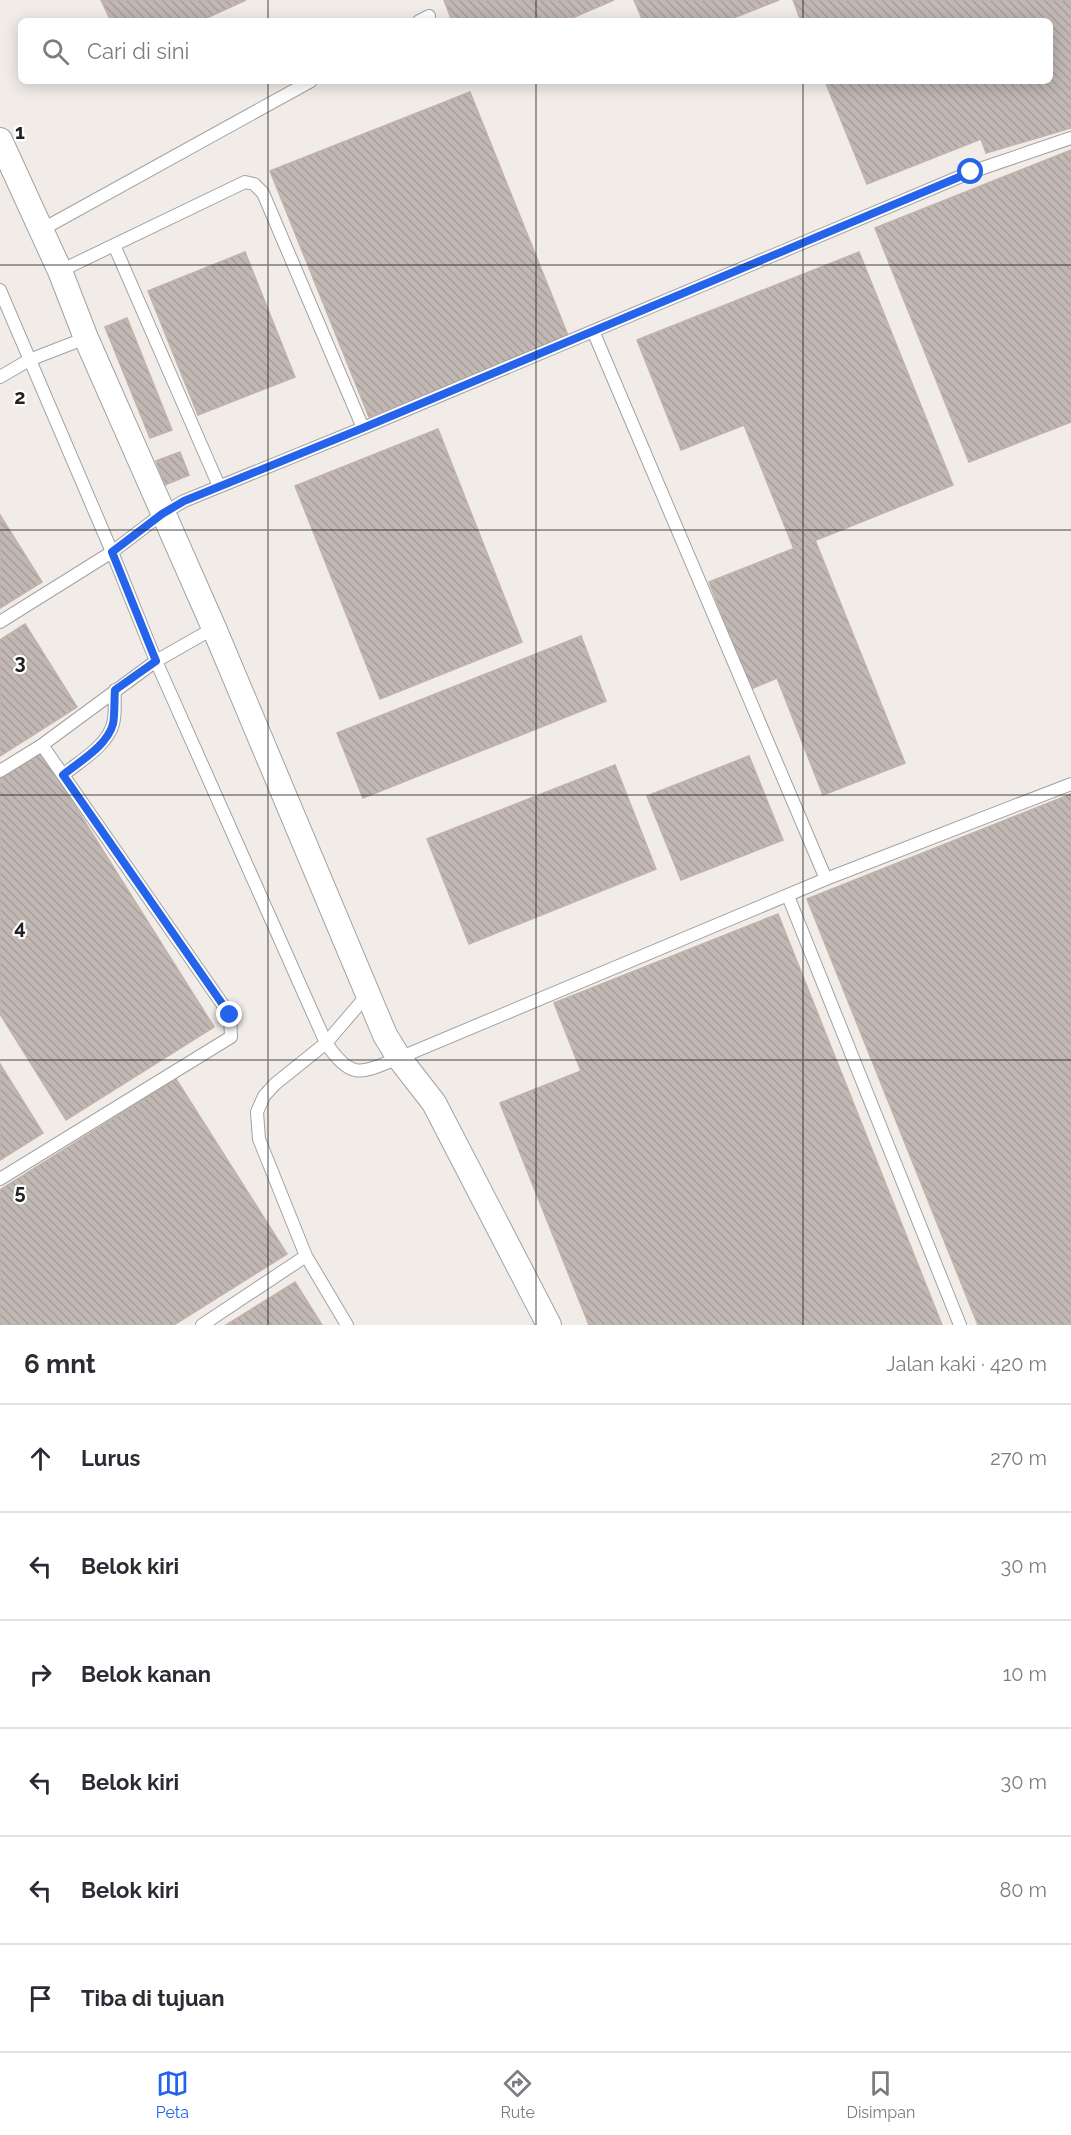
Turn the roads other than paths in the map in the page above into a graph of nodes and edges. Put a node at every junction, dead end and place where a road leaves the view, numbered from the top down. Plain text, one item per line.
1 (306, 84) edge
2 (1071, 138) edge
3 (0, 140) edge
4 (41, 230) junction
5 (114, 245) junction
6 (60, 271) junction
7 (0, 291) edge
8 (593, 331) junction
9 (86, 338) junction
10 (29, 360) junction
11 (0, 377) edge
12 (363, 428) junction
13 (219, 486) junction
14 (162, 514) junction
15 (112, 552) junction
16 (0, 622) edge
17 (214, 628) junction
18 (156, 661) junction
19 (115, 690) junction
20 (42, 745) junction
21 (0, 771) edge
22 (63, 775) junction
23 (1071, 784) edge
24 (826, 879) junction
25 (788, 896) junction
26 (368, 994) junction
27 (326, 1043) junction
28 (399, 1058) junction
29 (0, 1179) edge
30 (306, 1256) junction
31 (202, 1325) edge
32 (347, 1325) edge
33 (549, 1325) edge
34 (960, 1325) edge

1 - 4 lane
2 - 8 lane
3 - 4 street
4 - 6 street
5 - 6 lane
5 - 12 lane
5 - 13 lane
6 - 9 street
7 - 10 lane
8 - 12 lane
8 - 24 lane
9 - 10 lane
9 - 14 street
10 - 11 lane
10 - 15 lane
12 - 13 lane
13 - 14 lane
14 - 15 lane
14 - 17 street
15 - 16 lane
15 - 18 lane
17 - 18 lane
17 - 26 street
18 - 19 lane
18 - 27 lane
19 - 20 lane
19 - 22 lane
20 - 21 lane
20 - 22 lane
22 - 29 lane
23 - 24 lane
24 - 25 lane
25 - 28 lane
25 - 34 lane
26 - 27 lane
26 - 28 street
27 - 28 lane
27 - 30 lane
28 - 33 street
30 - 31 lane
30 - 32 lane

